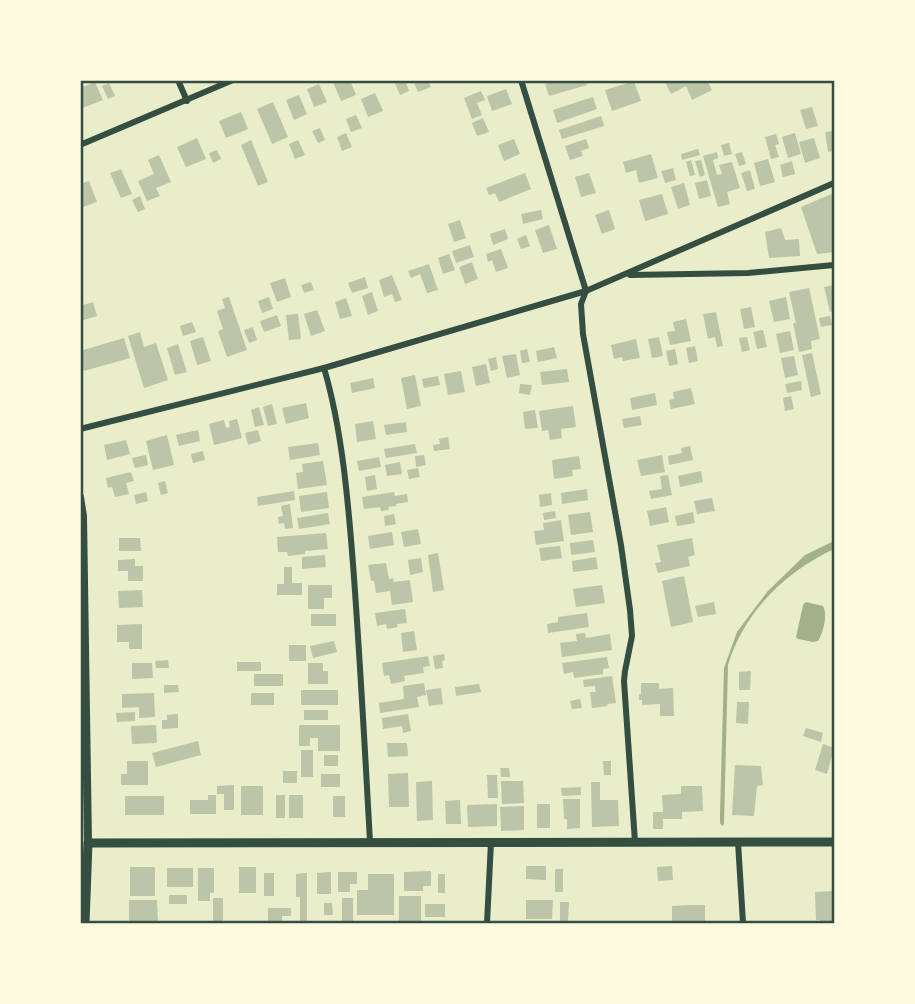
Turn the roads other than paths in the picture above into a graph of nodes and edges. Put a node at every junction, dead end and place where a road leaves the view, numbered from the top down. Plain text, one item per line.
1 (178, 80) edge
2 (233, 80) edge
3 (521, 80) edge
4 (187, 101) junction
5 (80, 145) edge
6 (835, 183) edge
7 (835, 265) edge
8 (625, 275) junction
9 (586, 291) junction
10 (324, 368) junction
11 (80, 429) edge
12 (80, 497) edge
13 (370, 842) junction
14 (491, 842) junction
15 (635, 842) junction
16 (738, 842) junction
17 (835, 842) edge
18 (84, 843) edge
19 (85, 923) edge
20 (486, 923) edge
21 (743, 923) edge

1 - 4 street
2 - 4 street
3 - 9 street
4 - 5 street
6 - 8 street
7 - 8 street
8 - 9 street
9 - 10 street
9 - 15 street
10 - 11 street
10 - 13 street
12 - 18 street
13 - 14 main road
13 - 18 main road
14 - 15 main road
14 - 20 street
15 - 16 main road
16 - 17 main road
16 - 21 street
18 - 19 main road

